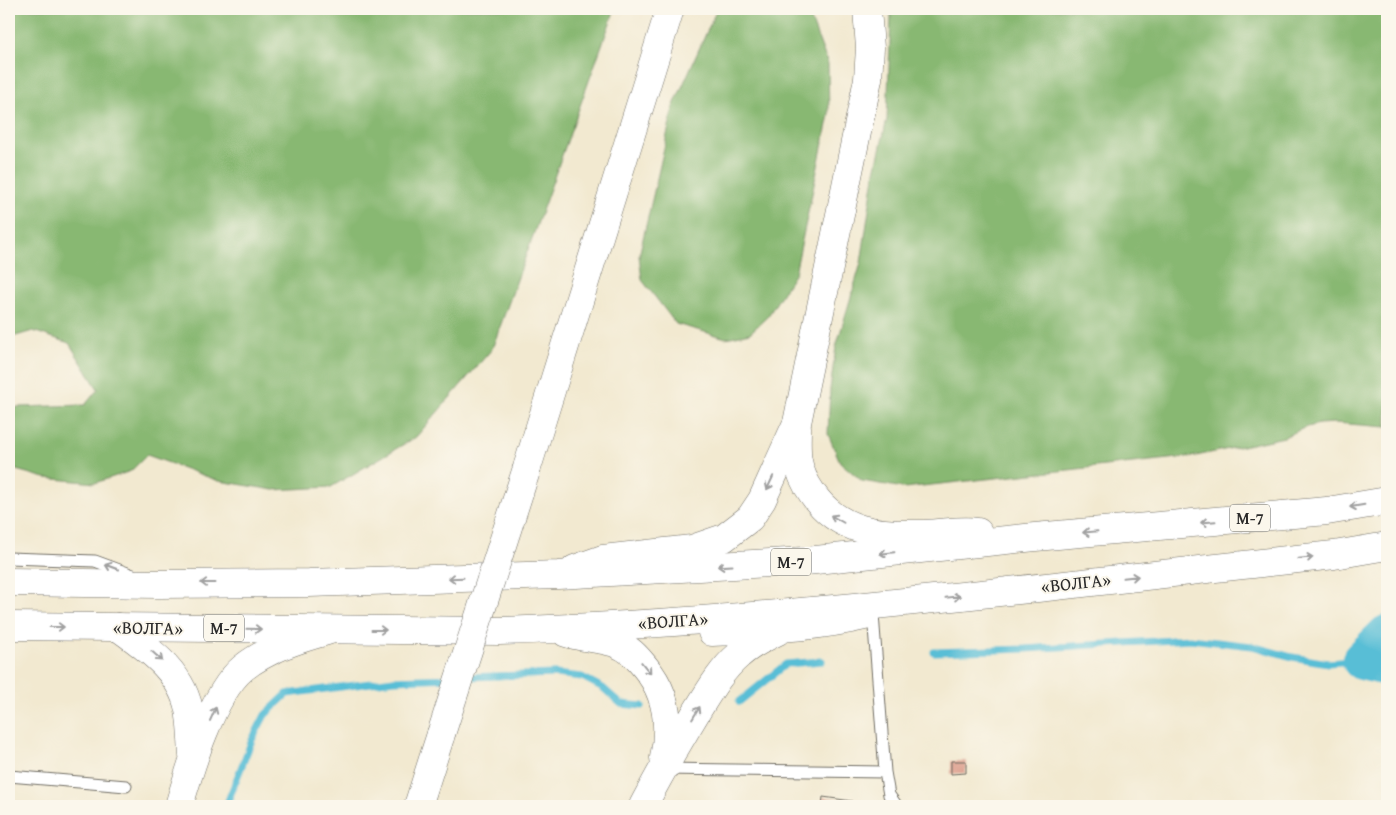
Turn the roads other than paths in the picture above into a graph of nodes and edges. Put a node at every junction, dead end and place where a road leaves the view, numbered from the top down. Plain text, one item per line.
1 (670, 9) edge
2 (867, 9) edge
3 (797, 423) junction
4 (1387, 502) edge
5 (1023, 538) junction
6 (1387, 546) edge
7 (9, 558) edge
8 (558, 575) junction
9 (9, 582) edge
10 (158, 584) junction
11 (904, 602) junction
12 (873, 614) junction
13 (9, 626) edge
14 (118, 627) junction
15 (786, 628) junction
16 (557, 629) junction
17 (330, 630) junction
18 (593, 638) junction
19 (193, 759) junction
20 (662, 770) junction
21 (885, 772) junction
22 (9, 776) edge
23 (126, 786) dead end
24 (179, 806) edge
25 (418, 806) edge
26 (643, 806) edge
27 (897, 806) edge

1 - 25 main road, bridge
2 - 3 main road
5 -> 3 main road
3 -> 8 main road
4 -> 5 main road, М-7
5 -> 8 main road, М-7
11 -> 6 main road, «ВОЛГА» / М-7
10 -> 7 lane
8 -> 10 main road, М-7
9 - 10 main road, М-7
11 - 12 main road
11 - 16 main road, «ВОЛГА» / М-7
12 - 15 main road
12 - 21 lane
13 -> 14 main road, «ВОЛГА» / М-7
14 -> 17 main road, «ВОЛГА» / М-7
14 -> 19 main road
15 - 18 main road
20 -> 15 main road
17 -> 16 main road, «ВОЛГА» / М-7
16 - 18 main road
19 -> 17 main road
18 -> 20 main road
19 - 24 main road
20 - 21 lane
20 - 26 main road
21 - 27 lane
22 - 23 lane

